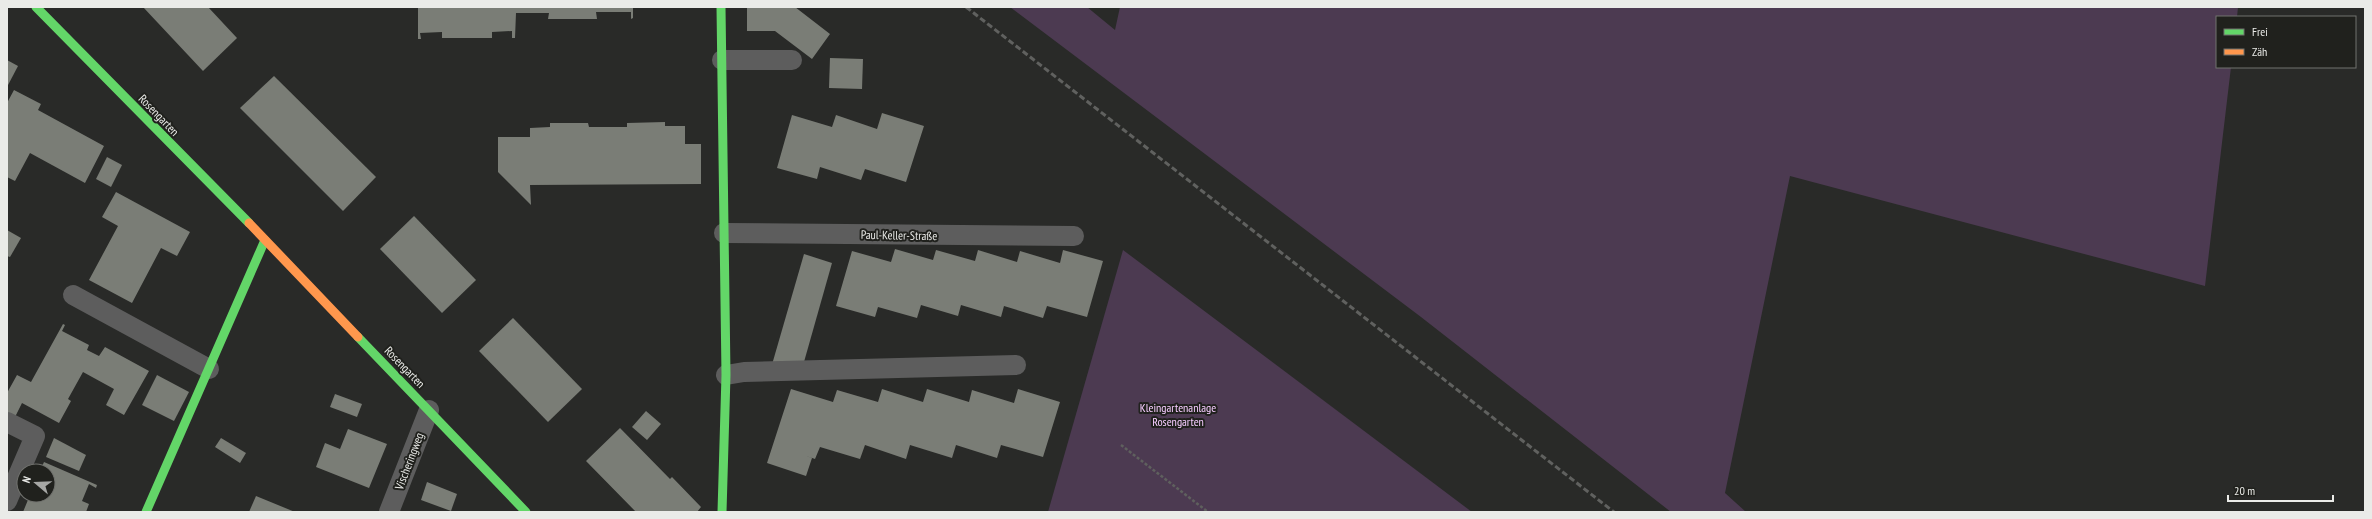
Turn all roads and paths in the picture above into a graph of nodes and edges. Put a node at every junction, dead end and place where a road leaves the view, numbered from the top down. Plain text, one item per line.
1 (36, 7) edge
2 (721, 7) edge
3 (722, 60) junction
4 (792, 60) dead end
5 (724, 233) junction
6 (1074, 236) dead end
7 (265, 240) junction
8 (73, 295) dead end
9 (1016, 365) dead end
10 (209, 369) junction
11 (726, 375) junction
12 (429, 410) junction
13 (7, 422) edge
14 (1122, 445) dead end
15 (7, 501) edge
16 (146, 512) edge
17 (389, 512) edge
18 (526, 512) edge
19 (722, 512) edge
20 (1208, 512) edge

1 - 7 street, Rosengarten
2 - 3 street
3 - 4 lane
3 - 5 street
5 - 6 lane, Paul-Keller-Straße
5 - 11 street
7 - 10 street
7 - 12 street, Rosengarten
8 - 10 lane
9 - 11 lane
10 - 16 street
11 - 19 street
12 - 17 lane, Vischeringweg
12 - 18 street, Rosengarten
13 - 15 lane
14 - 20 path

